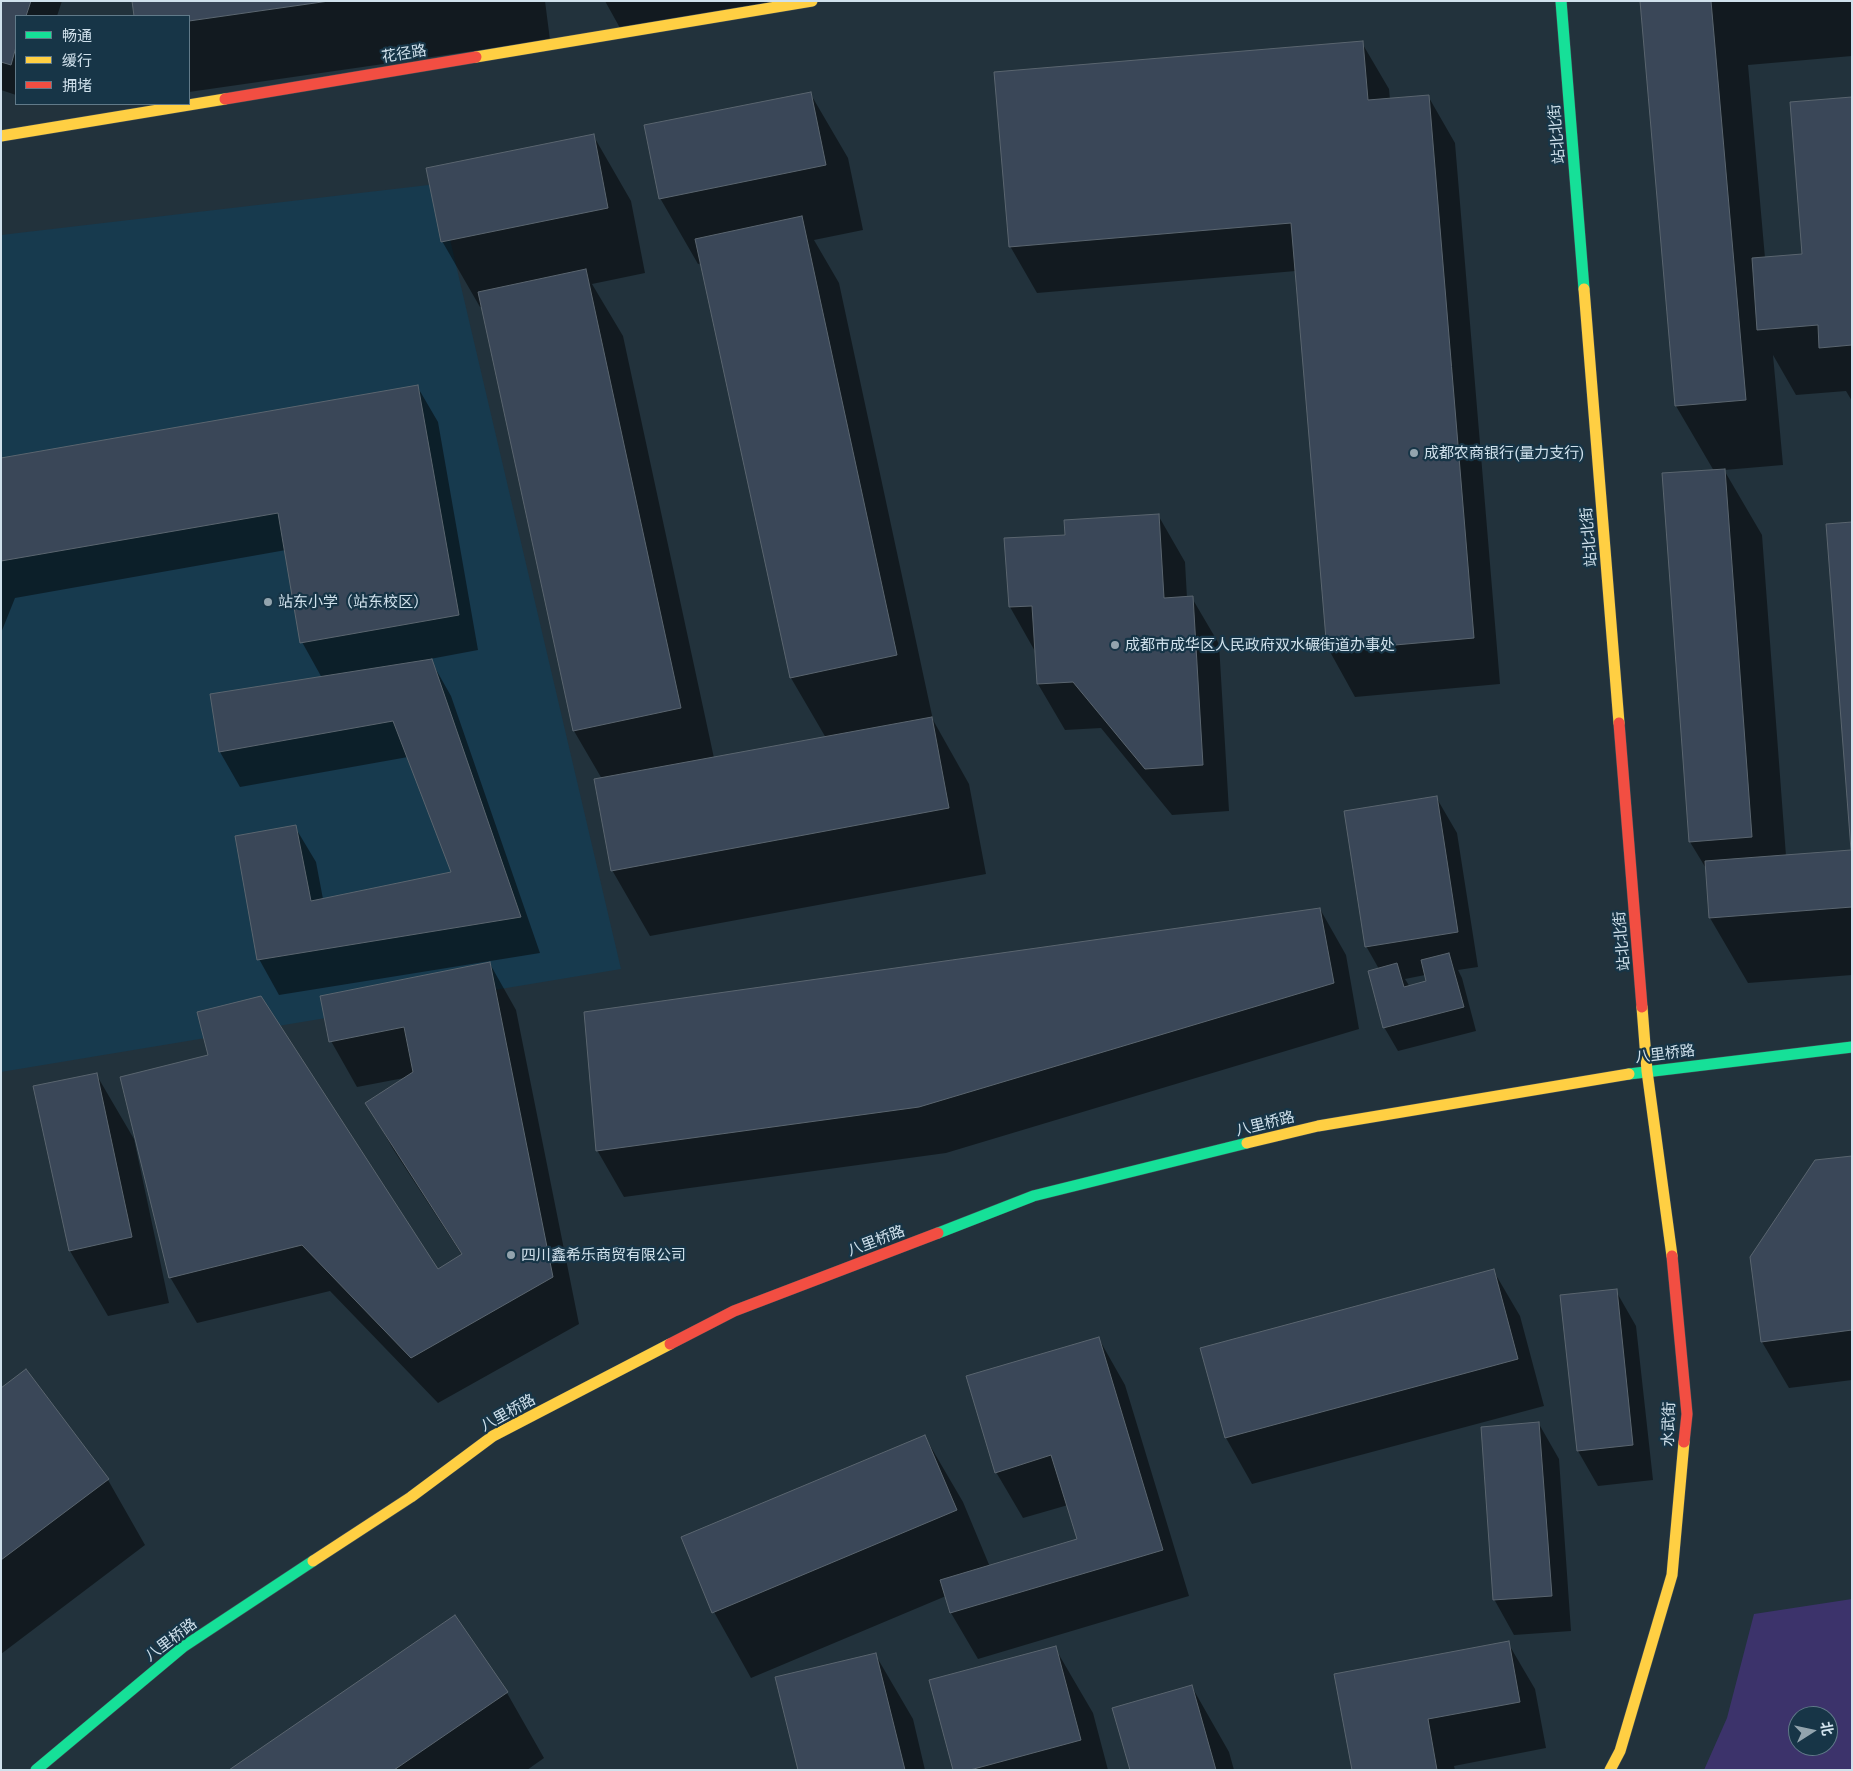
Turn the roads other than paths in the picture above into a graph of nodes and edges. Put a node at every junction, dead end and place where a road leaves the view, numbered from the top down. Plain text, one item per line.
1 (812, 1) edge
2 (1561, 1) edge
3 (187, 105) edge
4 (190, 105) edge
5 (1, 136) edge
6 (1852, 1047) edge
7 (1647, 1071) junction
8 (36, 1770) edge
9 (1610, 1770) edge

1 - 4 street, 花径路
2 - 7 street, 站北北街
3 - 5 street, 花径路
6 - 7 street, 八里桥路
7 - 8 street, 八里桥路
7 - 9 street, 水武街

